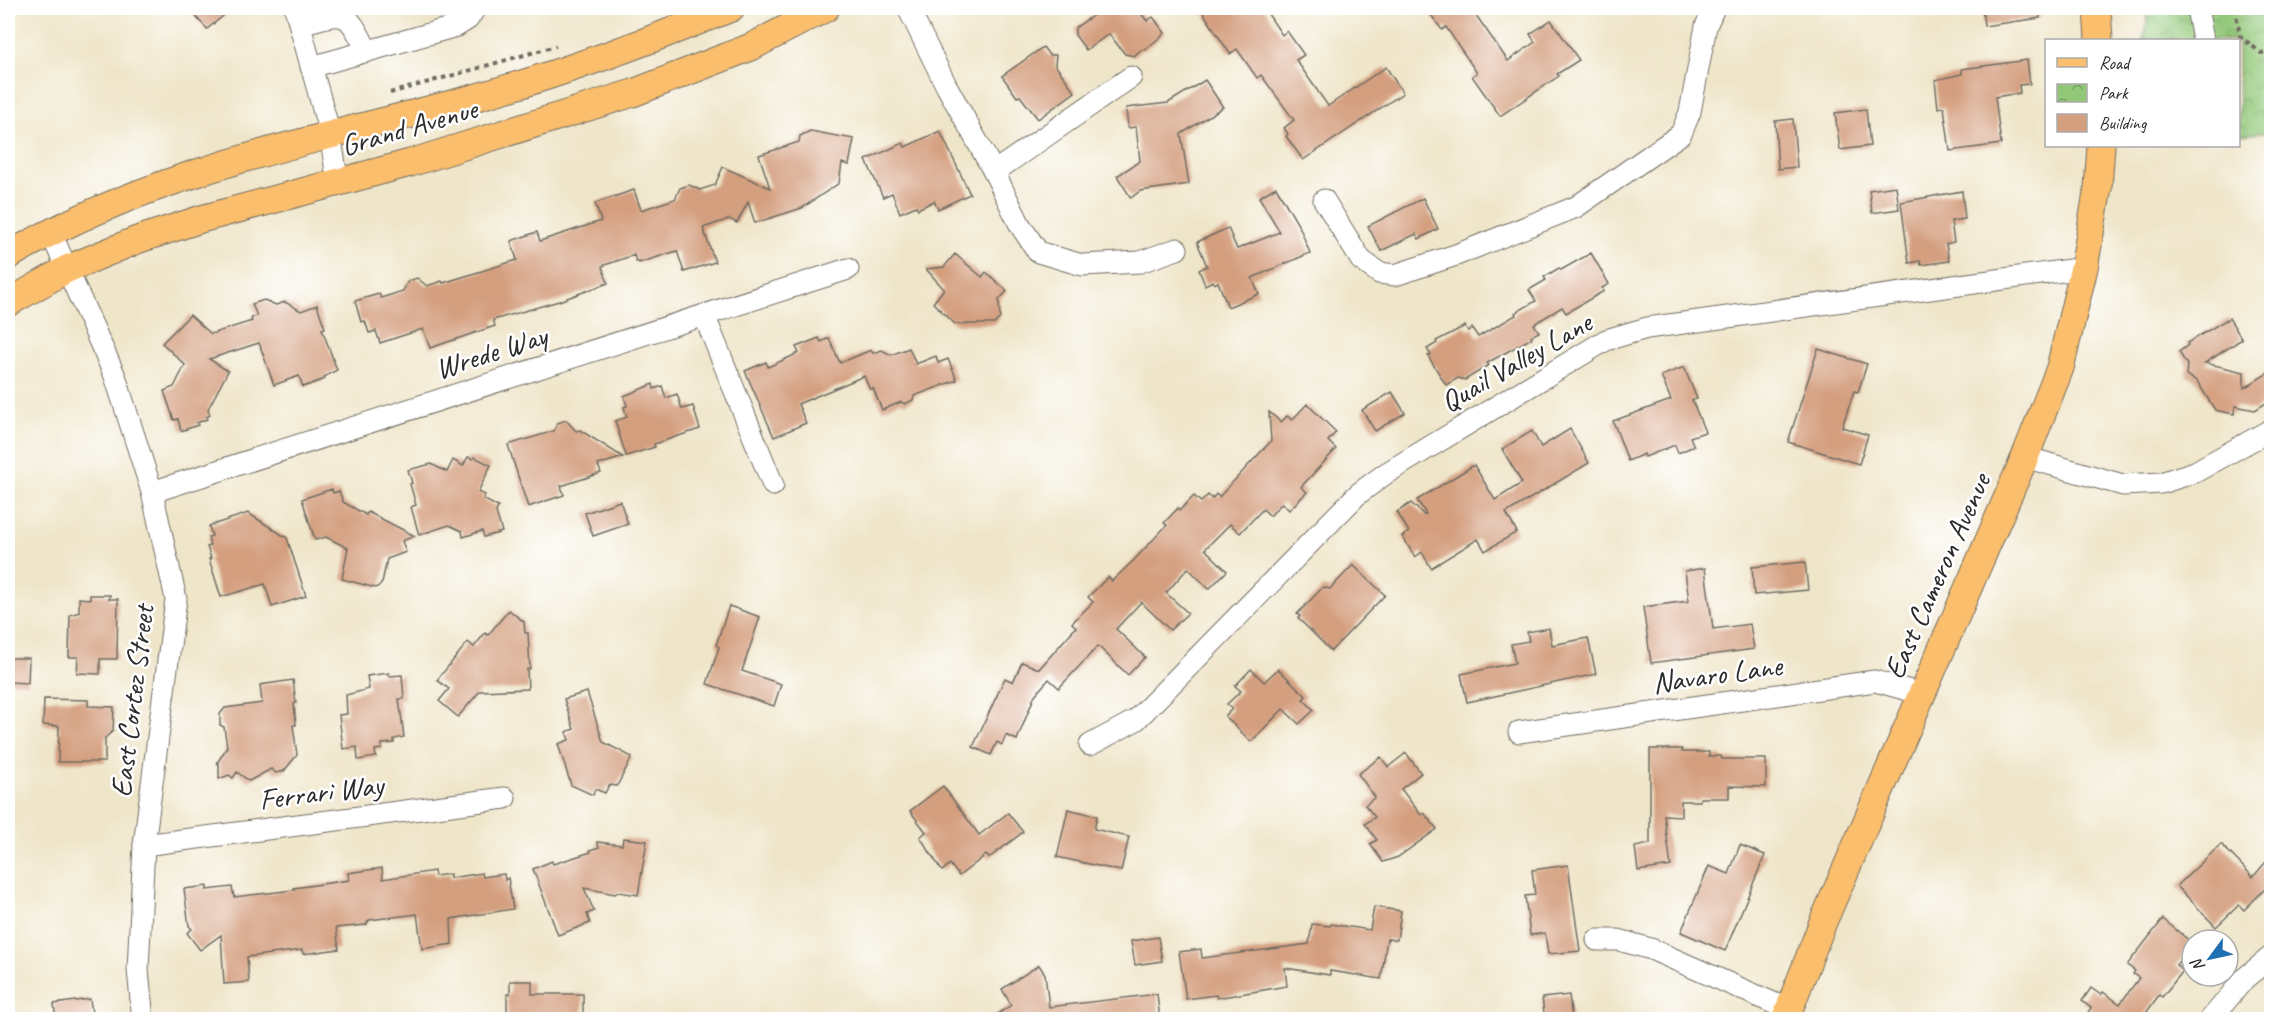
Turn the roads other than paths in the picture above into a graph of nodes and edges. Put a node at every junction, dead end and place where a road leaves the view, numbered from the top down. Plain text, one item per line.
1 (475, 8) edge
2 (731, 8) edge
3 (826, 8) edge
4 (908, 8) edge
5 (1714, 8) edge
6 (2097, 8) edge
7 (2197, 8) edge
8 (297, 16) edge
9 (2099, 39) edge
10 (2203, 39) edge
11 (368, 51) junction
12 (311, 67) junction
13 (1131, 77) dead end
14 (330, 134) junction
15 (2101, 147) edge
16 (994, 172) junction
17 (338, 183) junction
18 (1324, 200) dead end
19 (50, 231) junction
20 (1177, 249) dead end
21 (8, 256) edge
22 (2084, 268) junction
23 (67, 269) junction
24 (848, 269) dead end
25 (8, 303) edge
26 (704, 315) junction
27 (2271, 429) edge
28 (2025, 457) junction
29 (773, 485) dead end
30 (152, 492) junction
31 (1922, 694) junction
32 (1519, 732) dead end
33 (1090, 745) dead end
34 (505, 798) dead end
35 (144, 845) junction
36 (1596, 940) dead end
37 (2271, 956) edge
38 (1787, 1015) edge
39 (143, 1020) edge
40 (2210, 1020) edge

1 - 11 street
2 - 14 main road, Grand Avenue
3 - 17 main road, Grand Avenue
4 - 16 street
5 - 18 street
6 - 9 main road
7 - 10 street
8 - 11 street
8 - 12 street
11 - 12 street
12 - 14 street
13 - 16 street
14 - 17 street
14 - 19 main road, Grand Avenue
15 - 22 main road, East Cameron Avenue
16 - 20 street
17 - 23 main road, Grand Avenue
19 - 21 main road, Grand Avenue
19 - 23 street, East Cortez Street
22 - 28 main road, East Cameron Avenue
22 - 33 street, Quail Valley Lane
23 - 25 main road, Grand Avenue
23 - 30 street, East Cortez Street
24 - 26 street, Wrede Way
26 - 29 street
26 - 30 street, Wrede Way
27 - 28 street
28 - 31 main road, East Cameron Avenue
30 - 35 street, East Cortez Street
31 - 32 street, Navaro Lane
31 - 38 main road, East Cameron Avenue
34 - 35 street, Ferrari Way
35 - 39 street, East Cortez Street
36 - 38 street
37 - 40 street

